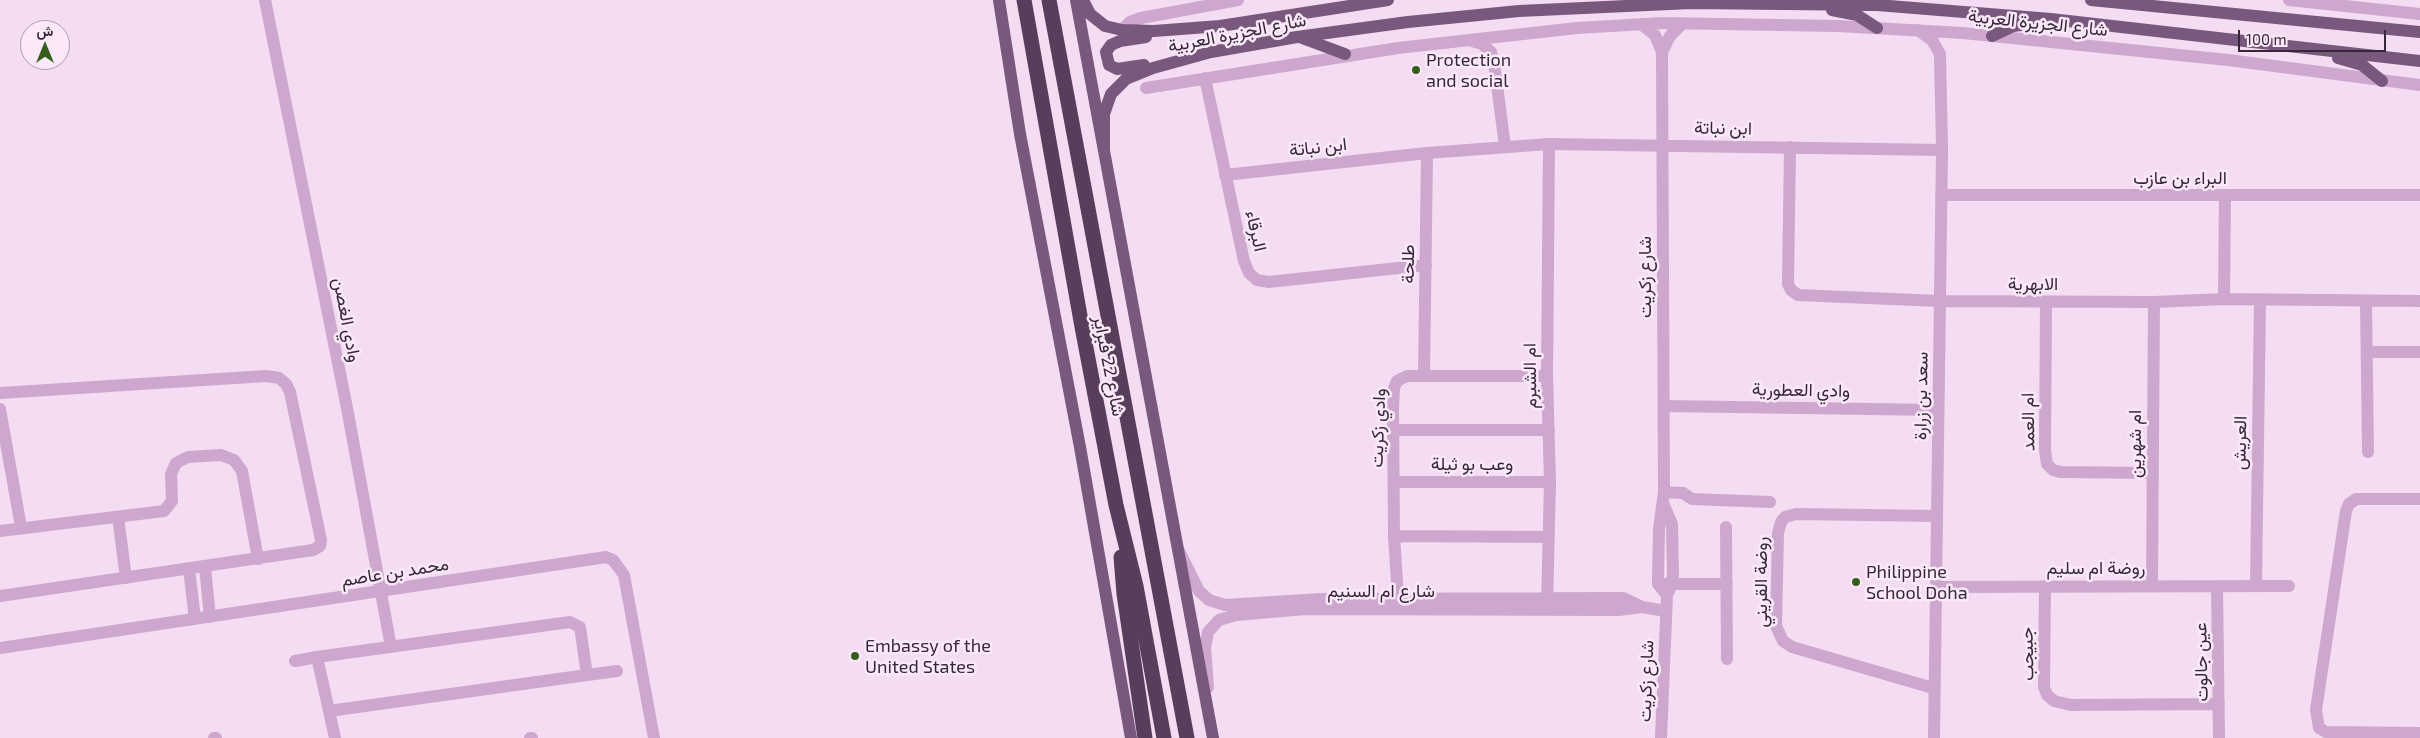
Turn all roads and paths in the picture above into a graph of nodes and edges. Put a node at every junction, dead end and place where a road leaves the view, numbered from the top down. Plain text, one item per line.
1 (265, 0) edge
2 (999, 0) edge
3 (1024, 0) edge
4 (1050, 0) edge
5 (1076, 0) edge
6 (1083, 0) edge
7 (1238, 0) edge
8 (1388, 0) edge
9 (2091, 0) edge
10 (2289, 0) edge
11 (1808, 3) junction
12 (2420, 14) edge
13 (2051, 19) junction
14 (1641, 24) junction
15 (1682, 24) junction
16 (1220, 26) junction
17 (1877, 28) junction
18 (1122, 30) junction
19 (1918, 30) junction
20 (2420, 32) edge
21 (1963, 33) junction
22 (1512, 36) junction
23 (1992, 36) junction
24 (1297, 37) junction
25 (1472, 41) junction
26 (2316, 48) junction
27 (1211, 52) junction
28 (1662, 52) junction
29 (1345, 54) junction
30 (1940, 54) junction
31 (2420, 61) edge
32 (1494, 63) junction
33 (1205, 78) junction
34 (2382, 81) junction
35 (2420, 85) edge
36 (1146, 88) dead end
37 (1549, 144) junction
38 (1662, 145) junction
39 (1505, 146) junction
40 (1790, 147) junction
41 (1104, 149) junction
42 (1942, 150) junction
43 (1427, 153) junction
44 (1225, 175) junction
45 (1941, 195) junction
46 (2224, 195) junction
47 (2420, 195) edge
48 (1426, 265) junction
49 (2224, 299) junction
50 (2260, 300) junction
51 (1939, 301) junction
52 (2420, 301) edge
53 (2046, 302) junction
54 (2154, 302) junction
55 (2366, 302) junction
56 (2367, 352) junction
57 (2420, 352) edge
58 (1424, 376) junction
59 (1547, 376) junction
60 (0, 393) edge
61 (1664, 406) junction
62 (0, 409) edge
63 (1938, 410) junction
64 (1394, 430) junction
65 (1549, 430) junction
66 (2368, 452) dead end
67 (4, 463) edge
68 (2152, 473) junction
69 (1394, 482) junction
70 (1550, 482) junction
71 (1664, 498) junction
72 (2420, 499) edge
73 (1770, 502) dead end
74 (1937, 516) junction
75 (118, 517) junction
76 (21, 527) junction
77 (1726, 527) dead end
78 (1121, 528) junction
79 (0, 531) edge
80 (1394, 536) junction
81 (1549, 537) junction
82 (1177, 546) junction
83 (258, 559) junction
84 (205, 566) junction
85 (190, 569) junction
86 (126, 578) junction
87 (1727, 584) junction
88 (2256, 585) junction
89 (2045, 586) junction
90 (2152, 586) junction
91 (2217, 586) junction
92 (2289, 586) dead end
93 (1936, 587) junction
94 (1669, 589) junction
95 (381, 592) junction
96 (0, 596) edge
97 (1398, 598) junction
98 (1548, 603) junction
99 (1666, 611) junction
100 (210, 617) junction
101 (195, 620) junction
102 (390, 647) junction
103 (0, 648) edge
104 (317, 657) junction
105 (1727, 659) dead end
106 (295, 661) dead end
107 (617, 671) dead end
108 (588, 675) junction
109 (1934, 688) junction
110 (2219, 704) junction
111 (329, 711) junction
112 (1208, 712) junction
113 (2415, 735) edge
114 (335, 738) edge
115 (654, 738) edge
116 (1131, 738) edge
117 (1145, 738) edge
118 (1164, 738) edge
119 (1187, 738) edge
120 (1213, 738) edge
121 (1661, 738) edge
122 (1934, 738) edge
123 (2219, 738) edge

1 - 95 street, وادي الغصن
2 - 116 main road
3 - 78 highway, شارع 22 فبراير
4 - 119 highway, شارع 22 فبراير
5 - 41 main road, شارع 22 فبراير
6 - 18 main road, شارع الجزيرة العربية
7 - 18 street, شارع الجزيرة العربية
8 - 16 main road, شارع الجزيرة العربية
9 - 20 main road, شارع الجزيرة العربية
10 - 12 street
11 - 13 main road, شارع الجزيرة العربية
11 - 17 main road
11 - 24 main road, شارع الجزيرة العربية
13 - 23 main road
13 - 26 main road, شارع الجزيرة العربية
14 - 15 street, شارع الجزيرة العربية
14 - 22 street, شارع الجزيرة العربية
14 - 28 street
15 - 17 street, شارع الجزيرة العربية
15 - 28 street
16 - 18 main road, شارع الجزيرة العربية
16 - 27 main road
17 - 19 street, شارع الجزيرة العربية
19 - 21 street, شارع الجزيرة العربية
19 - 30 street
21 - 23 street, شارع الجزيرة العربية
21 - 30 street
22 - 25 street, شارع الجزيرة العربية
22 - 32 street
23 - 34 street, شارع الجزيرة العربية
24 - 27 main road, شارع الجزيرة العربية
24 - 29 main road
25 - 29 street, شارع الجزيرة العربية
25 - 32 street
26 - 31 main road, شارع الجزيرة العربية
26 - 34 main road
27 - 41 main road, شارع الجزيرة العربية
28 - 38 street, شارع زكريت
29 - 33 street, شارع الجزيرة العربية
30 - 42 street, سعد بن زرارة
32 - 39 street
33 - 36 street, شارع الجزيرة العربية
33 - 44 street, البرقاء
34 - 35 street, شارع الجزيرة العربية
37 - 38 street, ابن نباتة
37 - 39 street, ابن نباتة
37 - 59 street, ام الشبرم
38 - 40 street, ابن نباتة
38 - 61 street, شارع زكريت
39 - 43 street, ابن نباتة
40 - 42 street, ابن نباتة
40 - 51 street, الابهرية
41 - 82 main road, شارع 22 فبراير
42 - 45 street, سعد بن زرارة
43 - 44 street, ابن نباتة
43 - 48 street, طلحة
44 - 48 street, البرقاء
45 - 46 street, البراء بن عازب
45 - 51 street, سعد بن زرارة
46 - 47 street, البراء بن عازب
46 - 49 street
48 - 58 street, طلحة
49 - 50 street, الابهرية
49 - 54 street, الابهرية
50 - 55 street, الابهرية
50 - 88 street, العريش
51 - 53 street, الابهرية
51 - 63 street, سعد بن زرارة
52 - 55 street, الابهرية
53 - 54 street, الابهرية
53 - 68 street, ام العمد
54 - 68 street, ام شهرين
55 - 56 street
56 - 57 street
56 - 66 street
58 - 59 street, وادي زكريت
58 - 64 street, وادي زكريت
59 - 65 street, ام الشبرم
60 - 83 street
61 - 63 street, وادي العطورية
61 - 71 street, شارع زكريت
62 - 67 street
63 - 74 street, سعد بن زرارة
64 - 65 street
64 - 69 street, وادي زكريت
65 - 70 street, ام الشبرم
67 - 76 street
68 - 90 street, ام شهرين
69 - 70 street, وعب بو ثيلة
69 - 80 street, وادي زكريت
70 - 81 street, ام الشبرم
71 - 73 street
71 - 94 street, شارع زكريت
71 - 94 street, شارع زكريت
72 - 113 street
74 - 93 street, سعد بن زرارة
74 - 109 street, روضة القريني
75 - 76 street
75 - 83 street
75 - 86 street
76 - 79 street
77 - 87 street
78 - 117 highway
78 - 118 highway, شارع 22 فبراير
80 - 81 street
80 - 97 street, وادي زكريت
81 - 98 street, ام الشبرم
82 - 97 street, شارع ام السنيم
82 - 112 main road, شارع 22 فبراير
83 - 84 street
84 - 85 street
84 - 100 street
85 - 86 street
85 - 101 street
86 - 96 street
87 - 94 street
87 - 105 street
88 - 91 street, روضة ام سليم
88 - 92 street, روضة ام سليم
89 - 90 street, روضة ام سليم
89 - 93 street, روضة ام سليم
89 - 110 street, جبيجب
90 - 91 street, روضة ام سليم
91 - 110 street, عين جالوت
93 - 109 street, سعد بن زرارة
94 - 99 street, شارع زكريت
95 - 100 street, محمد بن عاصم
95 - 102 street, وادي الغصن
95 - 115 street, محمد بن عاصم
97 - 98 street, شارع ام السنيم
98 - 99 street, شارع ام السنيم
98 - 112 street, شارع ام السنيم
99 - 121 street, شارع زكريت
100 - 101 street, محمد بن عاصم
101 - 103 street, محمد بن عاصم
102 - 104 street
102 - 108 street
104 - 106 street
104 - 111 street
107 - 108 street
108 - 111 street
109 - 122 street, سعد بن زرارة
110 - 123 street, عين جالوت
111 - 114 street
112 - 120 main road, شارع 22 فبراير

